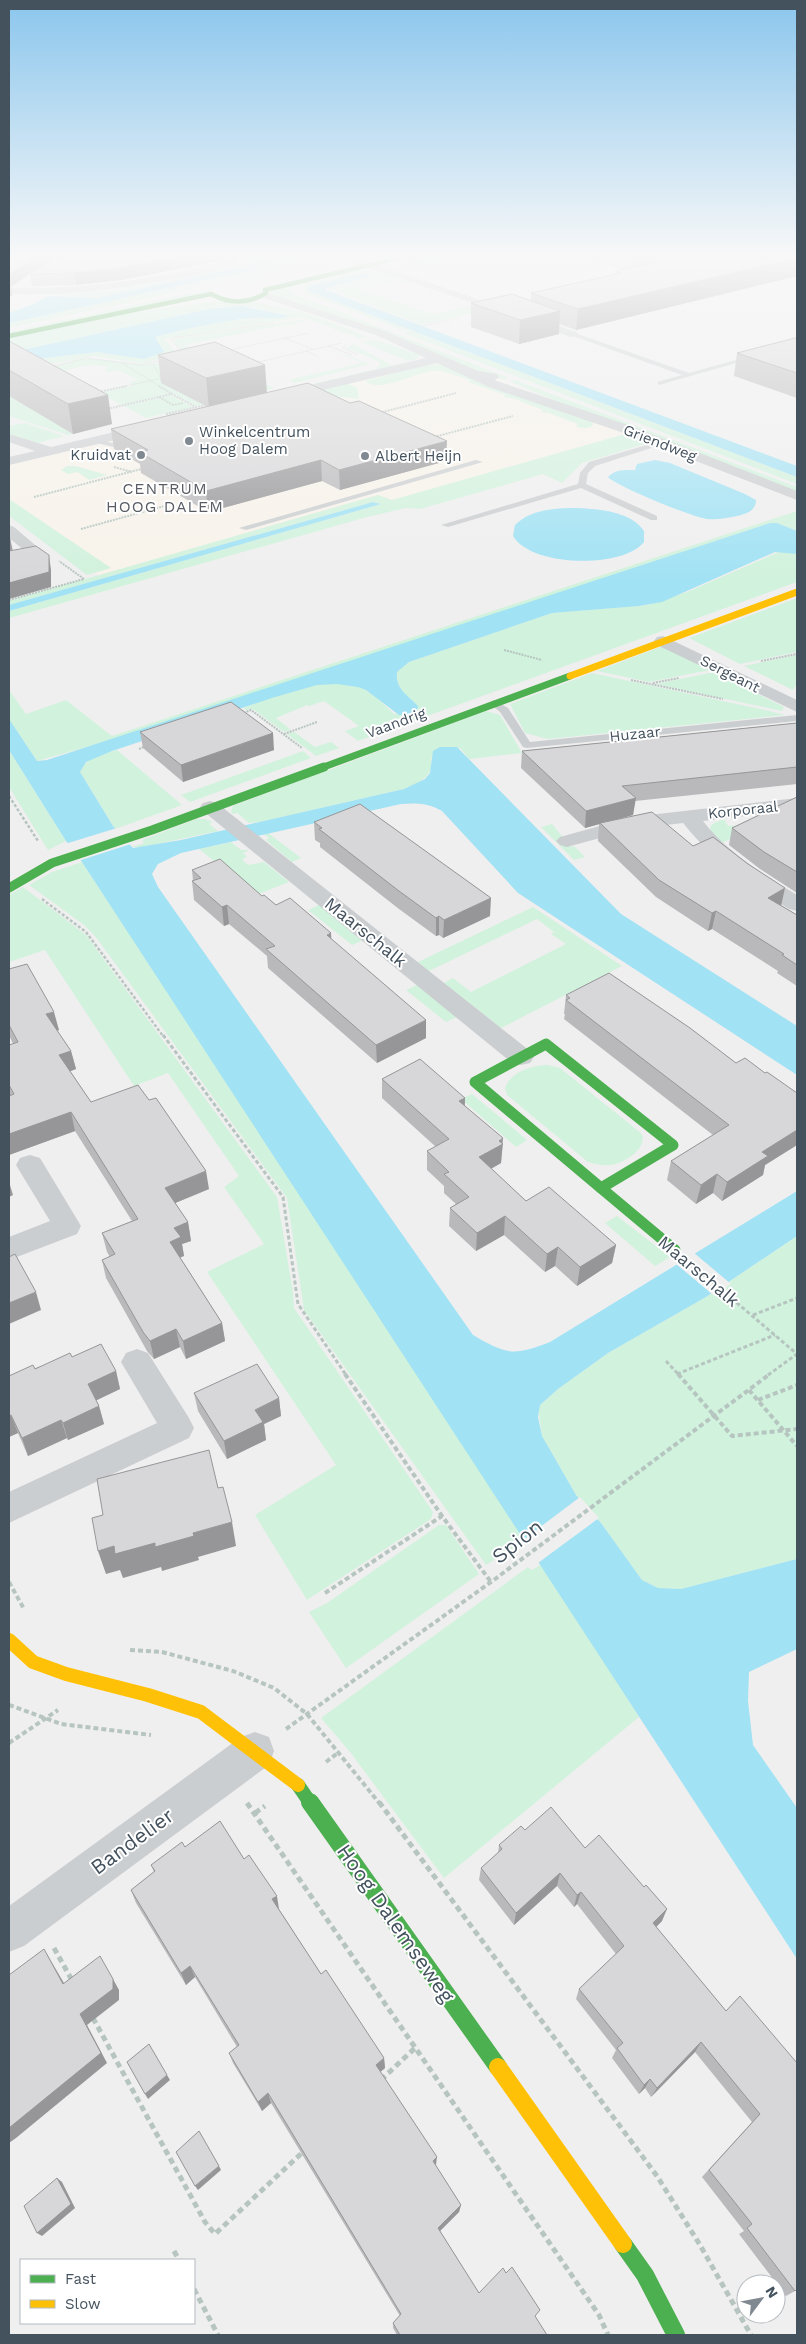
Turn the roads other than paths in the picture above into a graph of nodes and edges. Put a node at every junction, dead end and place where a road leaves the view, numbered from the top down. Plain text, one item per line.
1 (392, 362) edge
2 (424, 362) edge
3 (446, 362) edge
4 (653, 362) edge
5 (734, 362) edge
6 (404, 367) junction
7 (689, 375) junction
8 (659, 383) dead end
9 (271, 399) edge
10 (162, 419) edge
11 (150, 436) edge
12 (9, 438) edge
13 (92, 441) junction
14 (663, 443) junction
15 (50, 451) junction
16 (9, 461) edge
17 (479, 462) dead end
18 (582, 485) junction
19 (797, 496) edge
20 (654, 518) dead end
21 (445, 526) dead end
22 (243, 528) dead end
23 (9, 530) edge
24 (9, 560) edge
25 (797, 592) edge
26 (663, 640) junction
27 (494, 703) junction
28 (797, 707) edge
29 (797, 718) edge
30 (797, 804) edge
31 (216, 812) junction
32 (688, 816) junction
33 (567, 841) dead end
34 (9, 888) edge
35 (797, 904) edge
36 (521, 1057) junction
37 (30, 1165) dead end
38 (601, 1188) junction
39 (9, 1249) edge
40 (675, 1250) road end
41 (137, 1362) dead end
42 (9, 1508) edge
43 (9, 1640) edge
44 (255, 1751) junction
45 (22, 1922) edge
46 (676, 2335) edge

1 - 6 street
2 - 6 street
3 - 14 street, Griendweg
4 - 7 lane
5 - 7 lane
6 - 9 street
7 - 8 lane
10 - 13 street
11 - 13 lane
12 - 15 street
13 - 15 street
14 - 18 lane
14 - 19 street, Griendweg
15 - 16 street
17 - 22 lane
18 - 20 lane
18 - 21 lane
23 - 24 street
25 - 26 street, Vaandrig
26 - 27 street, Vaandrig
26 - 28 street, Sergeant
27 - 29 lane, Huzaar
27 - 31 street, Vaandrig
30 - 32 street, Korporaal
31 - 34 street, Vaandrig
31 - 36 street, Maarschalk
32 - 33 street, Korporaal
32 - 35 street, Korporaal
36 - 38 street, Maarschalk
36 - 38 street, Maarschalk
37 - 39 street
38 - 40 street, Maarschalk
41 - 42 street
43 - 44 street, Hoog Dalemseweg
44 - 45 street, Bandelier
44 - 46 street, Hoog Dalemseweg

